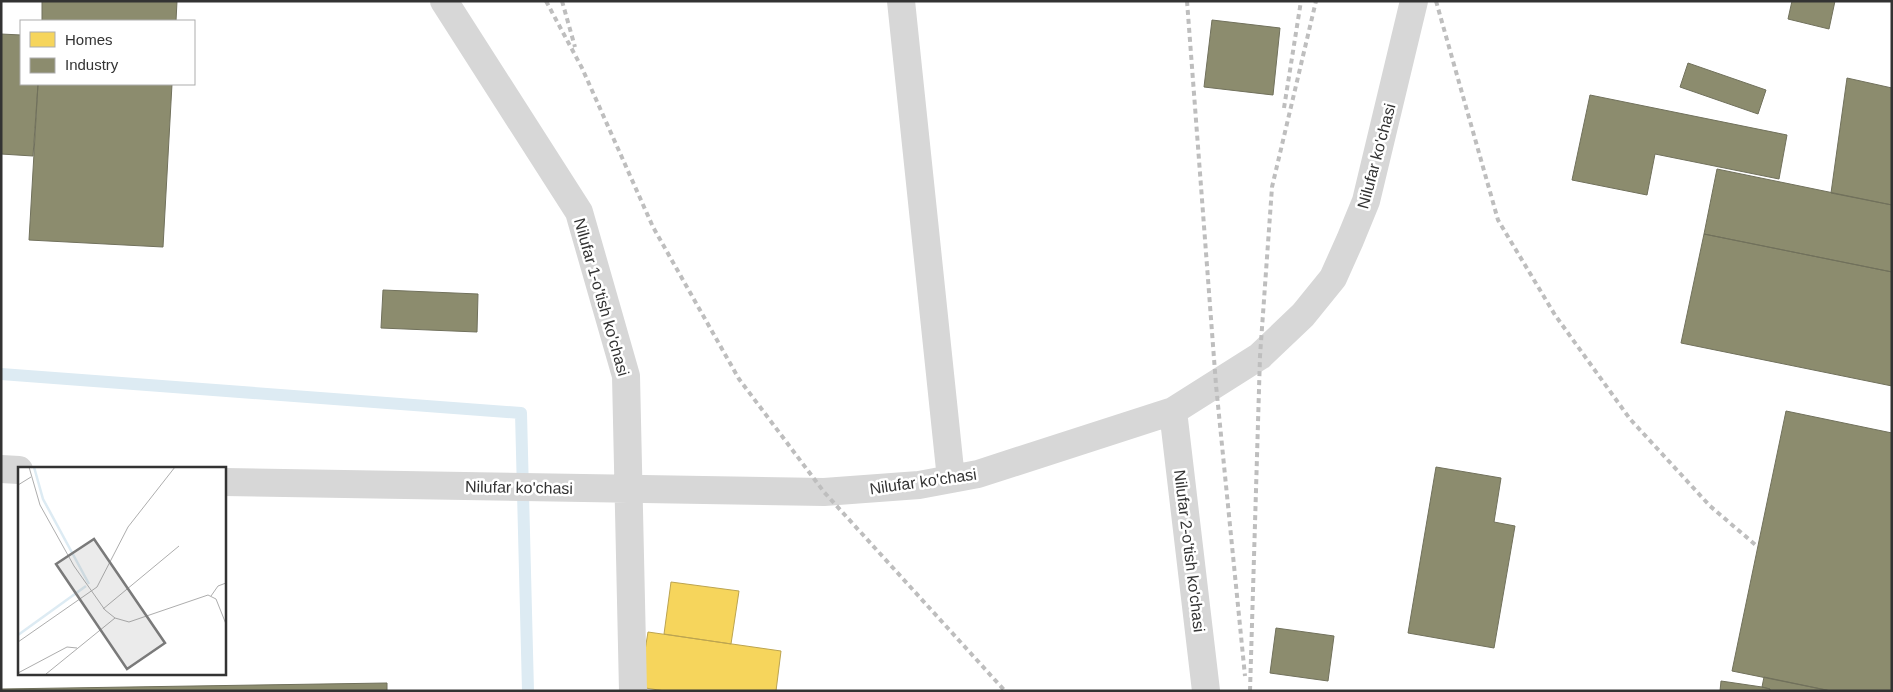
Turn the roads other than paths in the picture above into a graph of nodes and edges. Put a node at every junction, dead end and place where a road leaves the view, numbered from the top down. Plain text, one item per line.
1 (444, 1) edge
2 (901, 1) edge
3 (1414, 1) edge
4 (1173, 411) junction
5 (1, 469) edge
6 (18, 470) edge
7 (951, 479) junction
8 (225, 482) edge
9 (629, 489) junction
10 (633, 691) edge
11 (1206, 691) edge

1 - 9 street, Nilufar 1-o'tish ko'chasi
2 - 7 street
3 - 4 street, Nilufar ko'chasi
4 - 7 street, Nilufar ko'chasi
4 - 11 street, Nilufar 2-o'tish ko'chasi
5 - 6 street
7 - 9 street, Nilufar ko'chasi
8 - 9 street, Nilufar ko'chasi
9 - 10 street, Nilufar 1-o'tish ko'chasi

